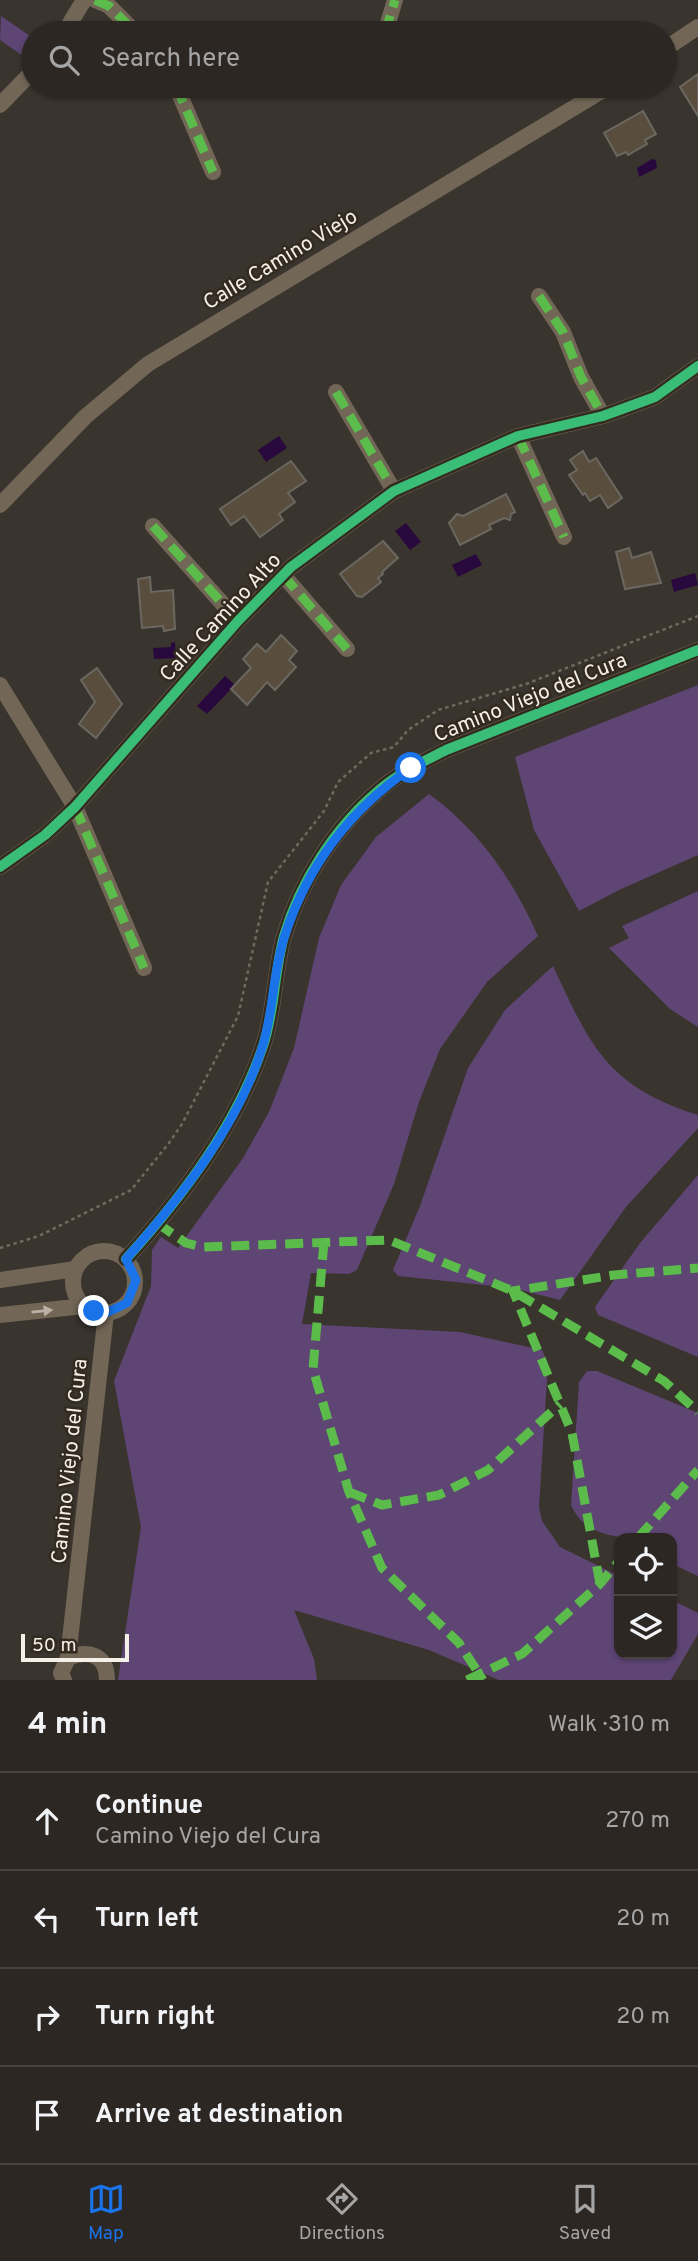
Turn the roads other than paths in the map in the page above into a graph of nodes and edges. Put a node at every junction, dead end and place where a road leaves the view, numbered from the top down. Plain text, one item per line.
1 (84, 0) edge
2 (95, 0) edge
3 (395, 0) edge
4 (71, 21) edge
5 (124, 21) edge
6 (389, 21) edge
7 (698, 27) edge
8 (677, 41) edge
9 (21, 83) edge
10 (181, 98) edge
11 (590, 98) edge
12 (0, 105) edge
13 (213, 172) dead end
14 (539, 296) dead end
15 (698, 366) edge
16 (336, 392) dead end
17 (603, 415) junction
18 (518, 436) junction
19 (394, 491) junction
20 (0, 505) edge
21 (153, 526) dead end
22 (564, 537) dead end
23 (283, 575) junction
24 (238, 621) junction
25 (347, 649) dead end
26 (698, 650) edge
27 (0, 685) edge
28 (75, 807) junction
29 (0, 867) edge
30 (144, 968) dead end
31 (126, 1259) junction
32 (75, 1269) junction
33 (0, 1280) edge
34 (84, 1306) junction
35 (106, 1313) junction
36 (0, 1315) edge
37 (74, 1612) junction
38 (98, 1656) junction
39 (68, 1658) junction
40 (64, 1680) edge
41 (107, 1680) edge

1 - 4 street
2 - 5 street
3 - 6 street
7 - 8 street
9 - 12 street
10 - 13 street
11 - 20 street, Calle Camino Viejo
14 - 17 street
15 - 17 street, Calle Camino Alto
16 - 19 street
17 - 18 street, Calle Camino Alto
18 - 19 street, Calle Camino Alto
18 - 22 street
19 - 23 street, Calle Camino Alto
21 - 24 street
23 - 24 street, Calle Camino Alto
23 - 25 street
24 - 28 street, Calle Camino Alto
26 - 31 street, Camino Viejo del Cura
27 - 28 street
28 - 29 street, Calle Camino Alto
28 - 30 street
31 - 32 street
31 - 35 street
32 - 33 street
32 - 34 street
34 - 35 street
36 -> 34 street
35 - 37 street, Camino Viejo del Cura
37 - 38 street, Camino Viejo del Cura
37 - 39 street, Camino Viejo del Cura
38 - 39 street
38 - 41 street, Camino Viejo del Cura
39 - 40 street, Camino Viejo del Cura

